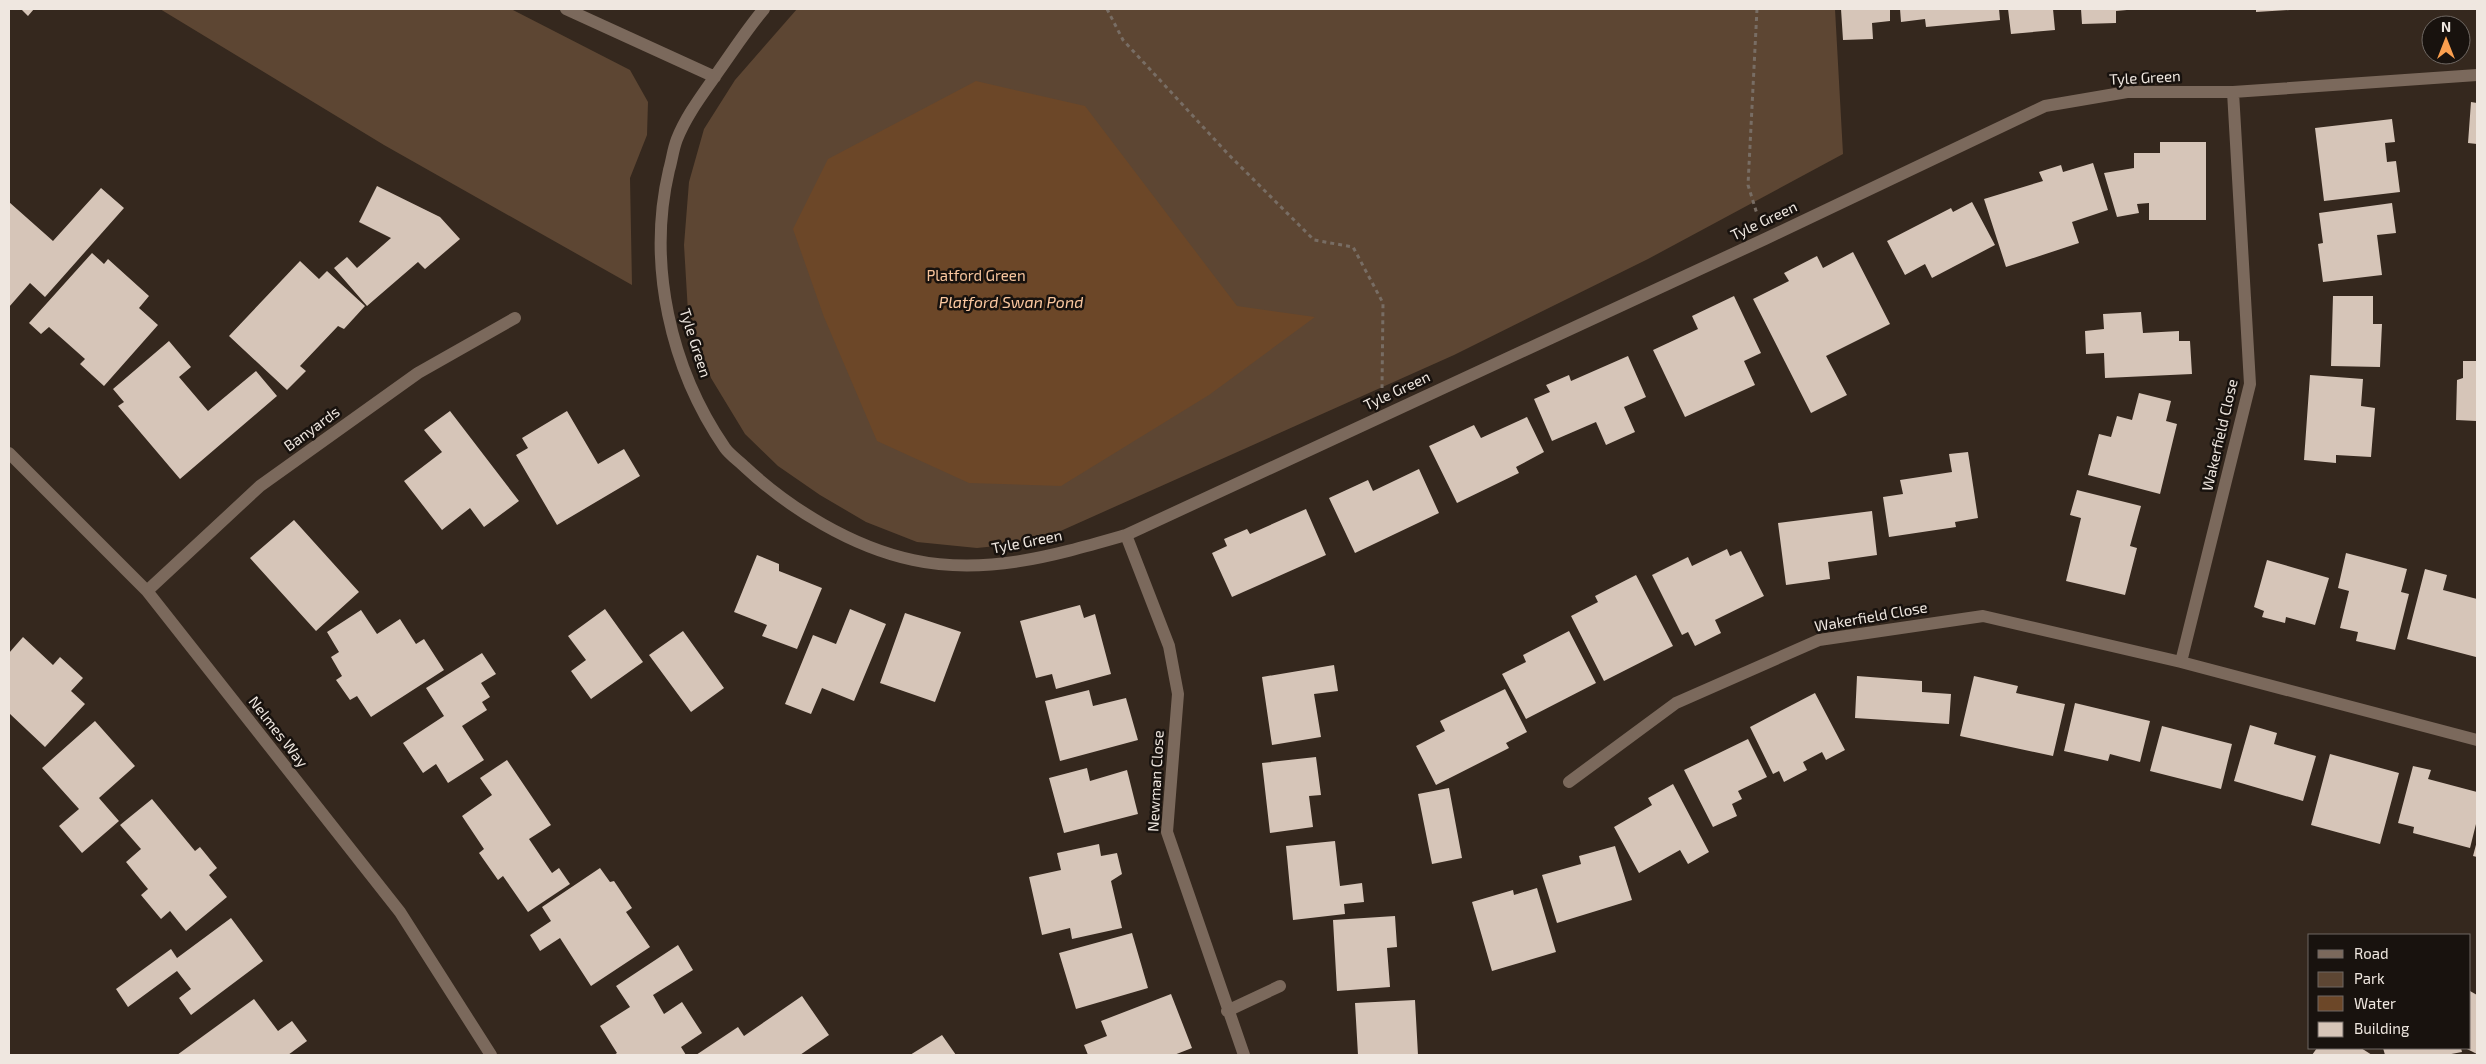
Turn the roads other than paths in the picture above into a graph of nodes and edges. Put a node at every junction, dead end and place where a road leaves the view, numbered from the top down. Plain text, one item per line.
1 (566, 9) edge
2 (764, 9) edge
3 (2477, 75) edge
4 (715, 77) junction
5 (2232, 92) junction
6 (514, 318) dead end
7 (9, 454) edge
8 (1126, 535) junction
9 (147, 591) junction
10 (2181, 662) junction
11 (2477, 740) edge
12 (1569, 782) dead end
13 (1280, 986) dead end
14 (1227, 1011) junction
15 (491, 1055) edge
16 (1244, 1055) edge

1 - 4 street
2 - 4 street
3 - 5 street, Tyle Green
4 - 8 street, Tyle Green
5 - 8 street, Tyle Green
5 - 10 street, Wakerfield Close
6 - 9 street, Banyards
7 - 9 street, Nelmes Way
8 - 14 street, Newman Close
9 - 15 street, Nelmes Way
10 - 11 street, Wakerfield Close
10 - 12 street, Wakerfield Close
13 - 14 street
14 - 16 street, Newman Close

